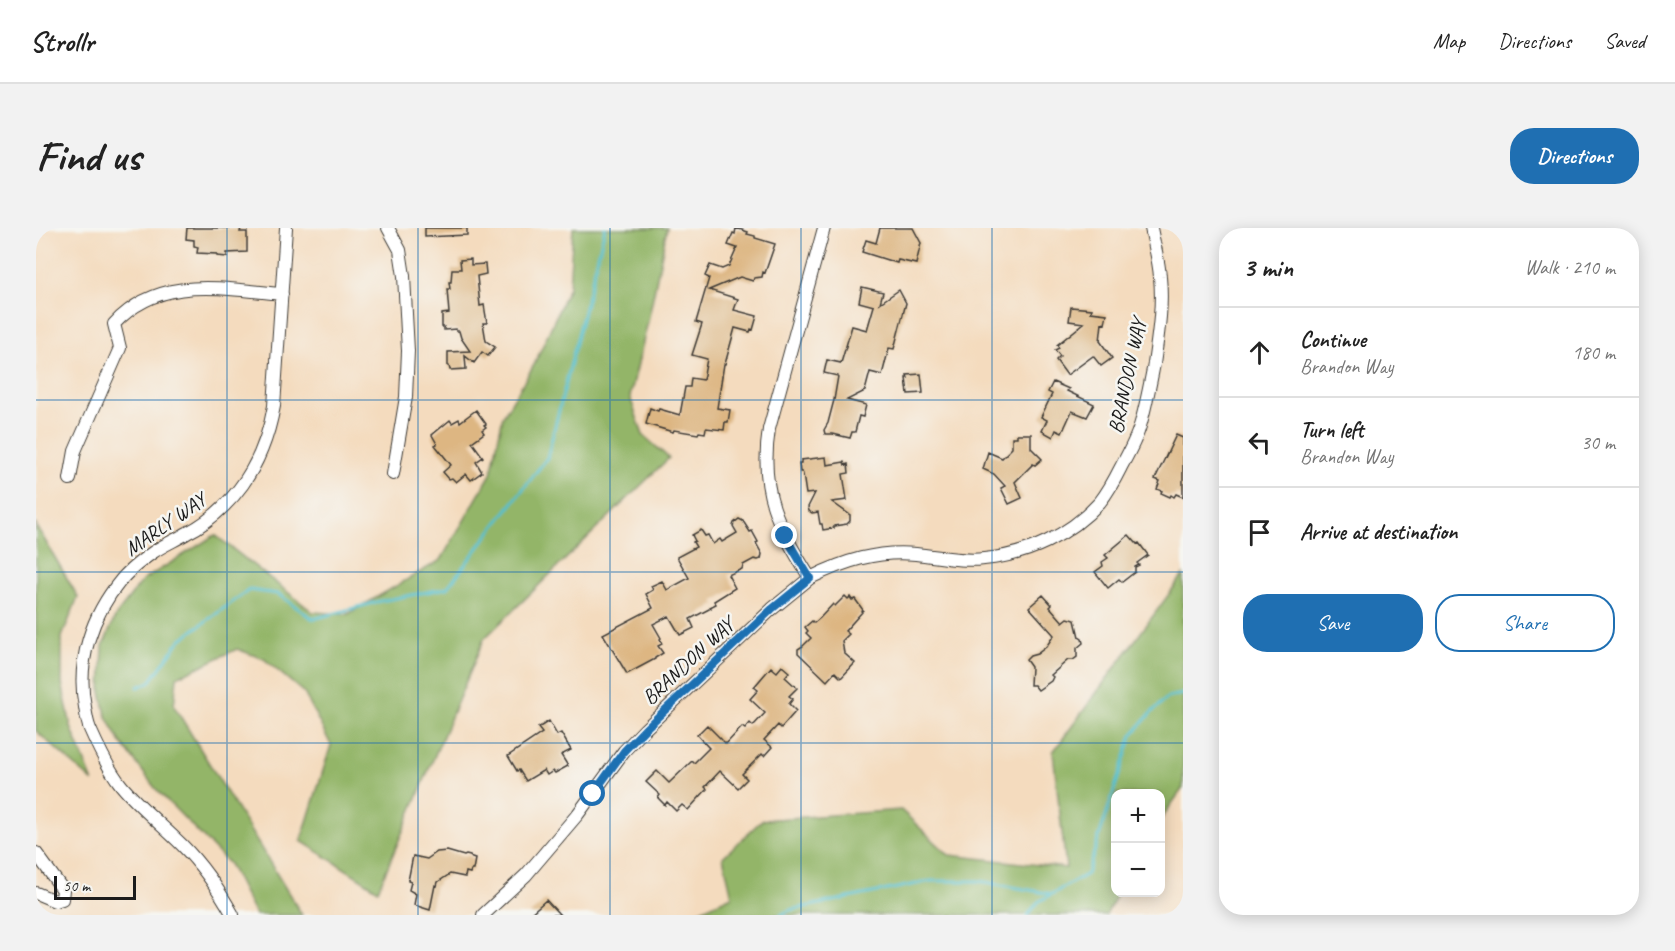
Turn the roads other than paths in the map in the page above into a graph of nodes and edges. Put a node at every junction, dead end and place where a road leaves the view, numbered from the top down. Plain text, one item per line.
1 (286, 228) edge
2 (388, 228) edge
3 (824, 228) edge
4 (1151, 228) edge
5 (282, 294) junction
6 (393, 474) dead end
7 (70, 479) dead end
8 (810, 578) junction
9 (36, 853) edge
10 (36, 893) edge
11 (233, 915) edge
12 (483, 915) edge

1 - 5 street, MARLY WAY
2 - 6 street
3 - 8 street
4 - 8 street, BRANDON WAY
5 - 7 street
5 - 11 street, MARLY WAY
8 - 12 street, BRANDON WAY
9 - 10 street

